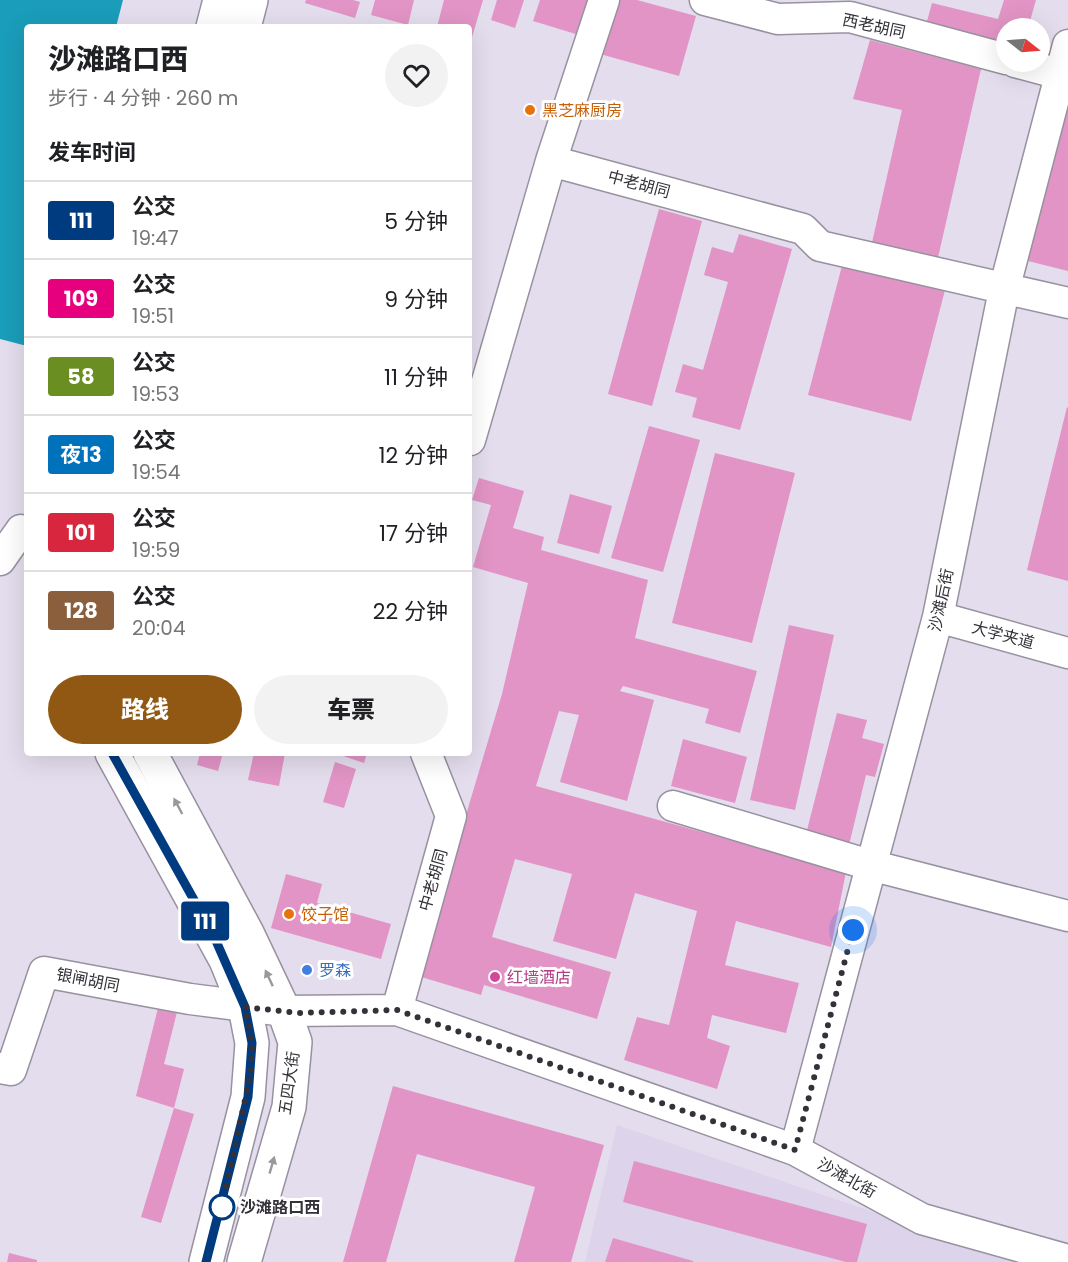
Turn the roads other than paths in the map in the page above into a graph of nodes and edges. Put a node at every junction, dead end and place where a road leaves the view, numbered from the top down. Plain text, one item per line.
1 (220, 0) edge
2 (252, 0) edge
3 (604, 0) edge
4 (705, 0) edge
5 (214, 24) edge
6 (245, 24) edge
7 (1068, 45) edge
8 (996, 56) edge
9 (1050, 71) edge
10 (1060, 74) junction
11 (550, 160) junction
12 (1004, 290) junction
13 (1068, 303) edge
14 (472, 433) edge
15 (16, 529) edge
16 (0, 560) edge
17 (938, 617) junction
18 (1068, 653) edge
19 (114, 756) edge
20 (152, 756) edge
21 (427, 756) edge
22 (673, 806) dead end
23 (870, 865) junction
24 (1068, 916) edge
25 (245, 1007) junction
26 (397, 1010) junction
27 (284, 1011) junction
28 (0, 1068) edge
29 (795, 1150) junction
30 (1068, 1260) edge
31 (206, 1262) edge
32 (244, 1262) edge

1 - 5 main road
2 - 6 main road
3 - 11 street
4 - 8 street, 西老胡同
7 - 10 street, 沙滩后街
9 - 10 street
10 - 12 street, 沙滩后街
11 - 12 street, 中老胡同
11 - 14 street
12 - 13 street, 中老胡同
12 - 17 street, 沙滩后街
15 - 16 street
17 - 18 street, 大学夹道
17 - 23 street, 沙滩后街
19 - 25 main road
27 -> 20 main road, 五四大街
21 - 26 street, 中老胡同
22 - 23 street
23 - 24 street
23 - 29 street, 沙滩后街
25 - 27 street, 沙滩北街
25 - 28 street, 银闸胡同
25 - 31 main road
26 - 27 street, 沙滩北街
26 - 29 street, 沙滩北街
32 -> 27 main road, 五四大街
29 - 30 street, 沙滩北街

